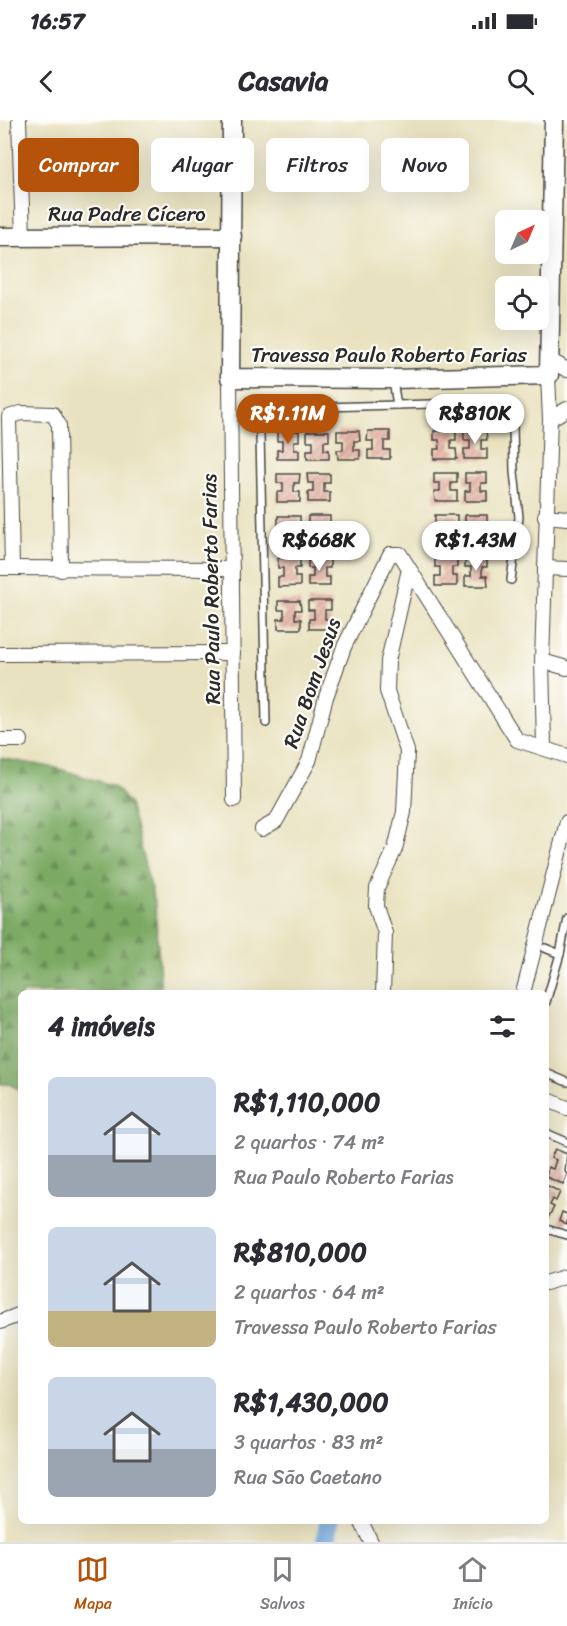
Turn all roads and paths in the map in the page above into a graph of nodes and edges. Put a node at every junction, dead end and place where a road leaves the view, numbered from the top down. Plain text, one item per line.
1 (20, 120) edge
2 (232, 120) edge
3 (554, 120) edge
4 (560, 157) edge
5 (232, 236) junction
6 (0, 237) edge
7 (23, 237) junction
8 (549, 368) junction
9 (567, 370) edge
10 (230, 378) junction
11 (393, 379) junction
12 (397, 405) junction
13 (567, 409) edge
14 (550, 419) junction
15 (545, 516) junction
16 (567, 519) edge
17 (6, 568) edge
18 (545, 568) junction
19 (232, 569) junction
20 (409, 569) junction
21 (567, 569) edge
22 (61, 570) junction
23 (511, 580) dead end
24 (233, 653) junction
25 (0, 654) edge
26 (542, 661) junction
27 (567, 668) edge
28 (266, 723) dead end
29 (0, 740) edge
30 (21, 740) dead end
31 (544, 747) junction
32 (567, 756) edge
33 (234, 800) dead end
34 (567, 822) edge
35 (262, 830) dead end
36 (567, 918) edge
37 (539, 946) junction
38 (560, 954) junction
39 (383, 990) edge
40 (524, 990) edge
41 (549, 992) edge
42 (549, 1074) edge
43 (567, 1082) edge
44 (549, 1100) edge
45 (567, 1108) edge
46 (549, 1134) edge
47 (567, 1143) edge
48 (549, 1230) edge
49 (567, 1235) edge
50 (567, 1276) edge
51 (549, 1282) edge
52 (18, 1315) edge
53 (0, 1322) edge
54 (362, 1524) edge
55 (371, 1542) edge

1 - 7 street, Rua Padre Cícero
2 - 5 street
3 - 4 street
4 - 8 street
5 - 7 street, Rua Padre Cícero
5 - 10 street
6 - 7 street, Rua Padre Cícero
8 - 9 street
8 - 11 street, Travessa Paulo Roberto Farias
8 - 14 street
10 - 11 street, Travessa Paulo Roberto Farias
10 - 19 street, Rua Paulo Roberto Farias
11 - 12 lane
12 - 23 lane
12 - 28 lane
13 - 14 street
14 - 15 street
15 - 16 street
15 - 18 street
17 - 22 street
17 - 22 street
18 - 21 street
18 - 26 street
19 - 22 street
19 - 24 street, Rua Paulo Roberto Farias
20 - 31 street
20 - 35 street, Rua Bom Jesus
20 - 39 street
24 - 25 street
24 - 33 street, Rua Paulo Roberto Farias
26 - 27 street
26 - 31 street
29 - 30 street
31 - 32 street
34 - 37 street
36 - 38 lane
37 - 38 lane
37 - 40 street
38 - 41 lane
42 - 43 lane
44 - 45 street
46 - 47 lane
48 - 49 lane
50 - 51 street
52 - 53 street
54 - 55 street

